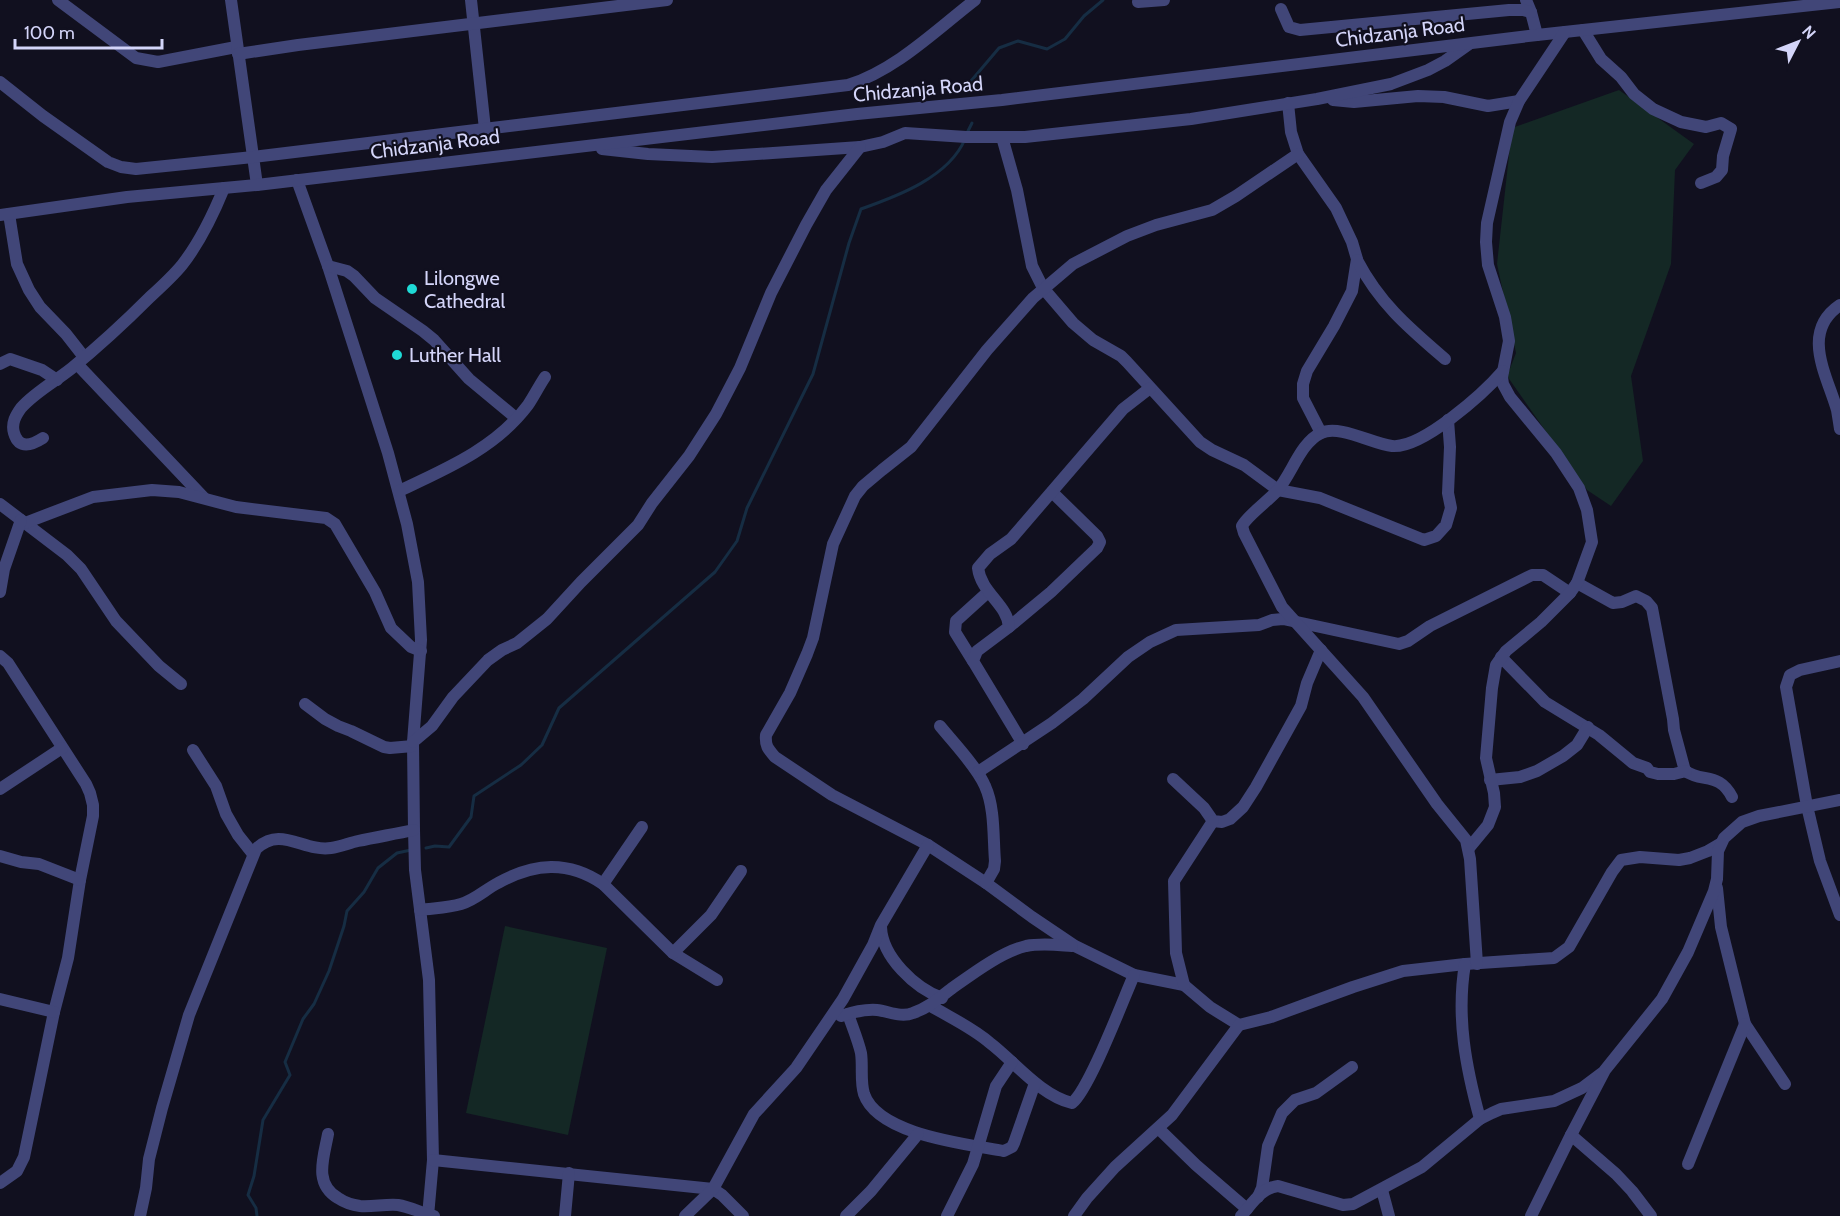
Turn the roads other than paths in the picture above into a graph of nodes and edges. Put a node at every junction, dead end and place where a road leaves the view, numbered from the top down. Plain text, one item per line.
1 (58, 0) edge
2 (231, 0) edge
3 (471, 0) edge
4 (667, 0) edge
5 (964, 0) edge
6 (974, 0) edge
7 (1164, 0) edge
8 (1526, 0) edge
9 (1138, 2) dead end
10 (1840, 2) edge
11 (1281, 9) dead end
12 (1531, 12) junction
13 (474, 24) junction
14 (1583, 30) junction
15 (1565, 32) junction
16 (1537, 35) junction
17 (1470, 43) junction
18 (237, 50) junction
19 (0, 82) edge
20 (1317, 99) junction
21 (1519, 101) junction
22 (1288, 104) junction
23 (485, 129) junction
24 (1002, 137) junction
25 (579, 146) junction
26 (860, 147) junction
27 (1298, 154) junction
28 (252, 158) junction
29 (297, 180) junction
30 (1701, 183) dead end
31 (257, 185) junction
32 (224, 188) junction
33 (4, 215) edge
34 (1357, 259) junction
35 (328, 266) junction
36 (1043, 288) junction
37 (1840, 305) edge
38 (1445, 359) dead end
39 (80, 361) junction
40 (0, 364) edge
41 (1503, 371) junction
42 (545, 377) dead end
43 (57, 380) junction
44 (1150, 388) junction
45 (516, 418) junction
46 (1448, 420) junction
47 (1840, 429) edge
48 (1321, 433) junction
49 (43, 438) dead end
50 (1278, 490) junction
51 (399, 491) junction
52 (1052, 492) junction
53 (205, 499) junction
54 (0, 504) edge
55 (23, 522) junction
56 (1574, 588) junction
57 (0, 592) edge
58 (988, 592) junction
59 (1294, 621) junction
60 (1009, 627) junction
61 (1321, 650) junction
62 (421, 651) junction
63 (0, 656) edge
64 (1501, 657) junction
65 (973, 661) junction
66 (1840, 661) edge
67 (181, 684) dead end
68 (305, 704) dead end
69 (940, 726) dead end
70 (1588, 728) junction
71 (413, 744) junction
72 (1023, 744) junction
73 (62, 748) junction
74 (193, 750) dead end
75 (1686, 771) junction
76 (978, 772) junction
77 (1173, 779) dead end
78 (1490, 780) junction
79 (0, 789) edge
80 (1732, 797) dead end
81 (1840, 800) edge
82 (1807, 806) junction
83 (1213, 821) junction
84 (642, 827) dead end
85 (414, 830) junction
86 (1720, 844) junction
87 (928, 845) junction
88 (1469, 848) junction
89 (253, 854) junction
90 (0, 856) edge
91 (741, 871) dead end
92 (1717, 879) junction
93 (80, 880) junction
94 (986, 883) junction
95 (603, 885) junction
96 (420, 910) junction
97 (1840, 915) edge
98 (881, 926) junction
99 (1075, 946) junction
100 (673, 953) junction
101 (1471, 964) junction
102 (1134, 975) junction
103 (717, 980) dead end
104 (1184, 985) junction
105 (0, 999) edge
106 (936, 1002) junction
107 (54, 1012) junction
108 (848, 1014) junction
109 (829, 1021) junction
110 (1745, 1024) junction
111 (1239, 1025) junction
112 (1012, 1062) junction
113 (1352, 1067) dead end
114 (1605, 1070) junction
115 (1035, 1083) junction
116 (1785, 1084) dead end
117 (1480, 1119) junction
118 (1159, 1129) junction
119 (328, 1134) dead end
120 (918, 1134) junction
121 (1571, 1135) junction
122 (978, 1146) junction
123 (433, 1160) junction
124 (1688, 1164) dead end
125 (569, 1173) junction
126 (0, 1183) edge
127 (713, 1189) junction
128 (1382, 1190) junction
129 (1257, 1198) junction
130 (1342, 1210) edge
131 (1244, 1213) edge
132 (430, 1215) edge
133 (140, 1216) edge
134 (565, 1216) edge
135 (685, 1216) edge
136 (743, 1216) edge
137 (846, 1216) edge
138 (947, 1216) edge
139 (1074, 1216) edge
140 (1389, 1216) edge
141 (1531, 1216) edge
142 (1651, 1216) edge

1 - 18 street
2 - 18 street
3 - 13 street
4 - 13 street
5 - 6 street
6 - 23 street
7 - 9 street
8 - 12 street
10 - 14 street, Chidzanja Road
11 - 12 street
12 - 16 street
13 - 18 street
13 - 23 street
14 - 15 street, Chidzanja Road
14 - 30 street
15 - 16 street, Chidzanja Road
15 - 21 street
16 - 17 street, Chidzanja Road
17 - 20 street
17 - 25 street, Chidzanja Road
18 - 28 street
19 - 28 street
20 - 21 street
20 - 22 street
21 - 41 street
22 - 24 street
22 - 27 street
23 - 28 street
24 - 26 street
24 - 36 street
25 - 26 street
25 - 29 street, Chidzanja Road
26 - 71 street
27 - 34 street
27 - 36 street
28 - 31 street
29 - 31 street, Chidzanja Road
29 - 35 street
31 - 32 street, Chidzanja Road
32 - 33 street, Chidzanja Road
32 - 39 street
33 - 39 street
34 - 38 street
34 - 48 street
35 - 45 street
35 - 51 street
36 - 44 street
36 - 87 street
37 - 47 street
39 - 43 street
39 - 53 street
40 - 43 street
41 - 46 street
41 - 56 street
42 - 45 street
43 - 49 street
44 - 50 street
44 - 52 street
45 - 51 street
46 - 48 street
46 - 50 street
48 - 50 street
50 - 59 street
51 - 62 street
52 - 58 street
52 - 60 street
53 - 55 street
53 - 62 street
54 - 55 street
55 - 57 street
55 - 67 street
56 - 59 street
56 - 64 street
56 - 75 street
58 - 60 street
58 - 65 street
59 - 61 street
59 - 72 street
60 - 65 street
61 - 83 street
61 - 88 street
62 - 71 street
63 - 73 street
64 - 70 street
64 - 78 street
65 - 72 street
66 - 82 street
68 - 71 street
69 - 76 street
70 - 75 street
70 - 78 street
71 - 85 street
72 - 76 street
73 - 79 street
73 - 93 street
74 - 89 street
75 - 80 street
76 - 94 street
77 - 83 street
78 - 88 street
81 - 82 street
82 - 86 street
82 - 97 street
83 - 104 street
84 - 95 street
85 - 89 street
85 - 96 street
86 - 92 street
86 - 101 street
87 - 94 street
87 - 98 street
88 - 101 street
89 - 133 street
90 - 93 street
91 - 100 street
92 - 110 street
92 - 114 street
93 - 107 street
94 - 99 street
95 - 96 street
95 - 100 street
96 - 123 street
98 - 106 street
98 - 109 street
99 - 102 street
99 - 106 street
100 - 103 street
101 - 111 street
101 - 117 street
102 - 104 street
102 - 115 street
104 - 111 street
105 - 107 street
106 - 108 street
106 - 112 street
107 - 126 street
108 - 109 street
108 - 120 street
109 - 127 street
110 - 116 street
110 - 124 street
111 - 118 street
112 - 115 street
112 - 122 street
113 - 129 street
114 - 117 street
114 - 121 street
115 - 122 street
117 - 128 street
118 - 131 street
118 - 139 street
119 - 132 street
120 - 122 street
120 - 137 street
121 - 141 street
121 - 142 street
122 - 138 street
123 - 125 street
123 - 132 street
125 - 127 street
125 - 134 street
127 - 135 street
127 - 136 street
128 - 130 street
128 - 140 street
129 - 130 street
129 - 131 street

